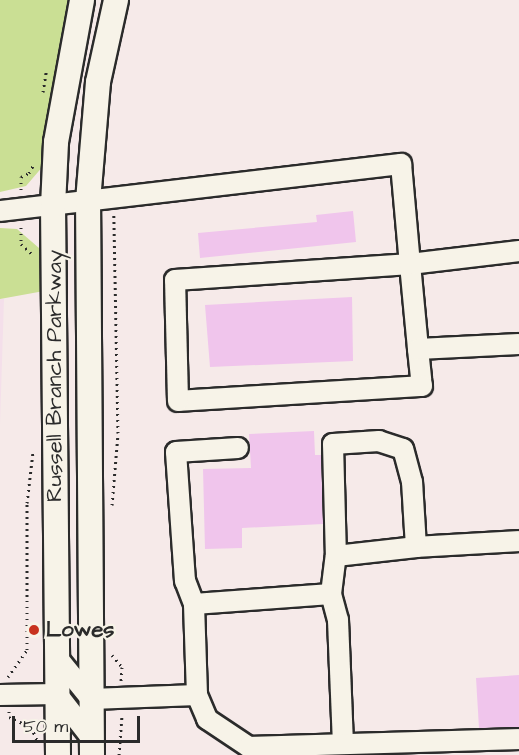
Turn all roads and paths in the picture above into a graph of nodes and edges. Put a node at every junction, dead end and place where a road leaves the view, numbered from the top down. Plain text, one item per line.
1 (82, 0) edge
2 (116, 0) edge
3 (49, 61) dead end
4 (43, 95) dead end
5 (36, 159) dead end
6 (113, 198) junction
7 (88, 201) junction
8 (53, 206) junction
9 (21, 210) junction
10 (0, 211) edge
11 (519, 251) edge
12 (34, 262) dead end
13 (410, 264) junction
14 (519, 344) edge
15 (418, 349) junction
16 (35, 442) dead end
17 (238, 448) dead end
18 (111, 515) dead end
19 (519, 542) edge
20 (416, 547) junction
21 (336, 556) junction
22 (332, 594) junction
23 (194, 604) junction
24 (110, 646) dead end
25 (56, 656) junction
26 (4, 694) edge
27 (57, 694) junction
28 (197, 695) junction
29 (121, 698) junction
30 (91, 699) junction
31 (519, 739) edge
32 (343, 743) junction
33 (92, 747) edge
34 (316, 749) edge
35 (252, 751) edge
36 (47, 752) edge
37 (119, 755) edge

1 - 8 main road, Russell Branch Parkway
2 - 7 main road, Russell Branch Parkway
3 - 4 path
5 - 9 path
6 - 7 street
6 - 13 street
6 - 18 path
7 - 8 street
7 - 30 main road, Russell Branch Parkway
8 - 9 street
8 - 25 main road, Russell Branch Parkway
9 - 10 street
9 - 12 path
11 - 13 street
13 - 15 street
13 - 15 street
14 - 15 street
16 - 26 path
17 - 23 street
19 - 20 street
20 - 21 street
20 - 21 street
21 - 22 street
22 - 23 street
22 - 32 street
23 - 28 street
24 - 29 path
25 - 27 main road, Russell Branch Parkway
25 - 30 street
26 - 27 street
26 - 36 path
27 - 33 street
27 - 36 main road, Russell Branch Parkway
28 - 29 street
28 - 35 street
29 - 30 street
29 - 37 path
30 - 33 main road, Russell Branch Parkway
31 - 32 street
32 - 34 street
34 - 35 street

